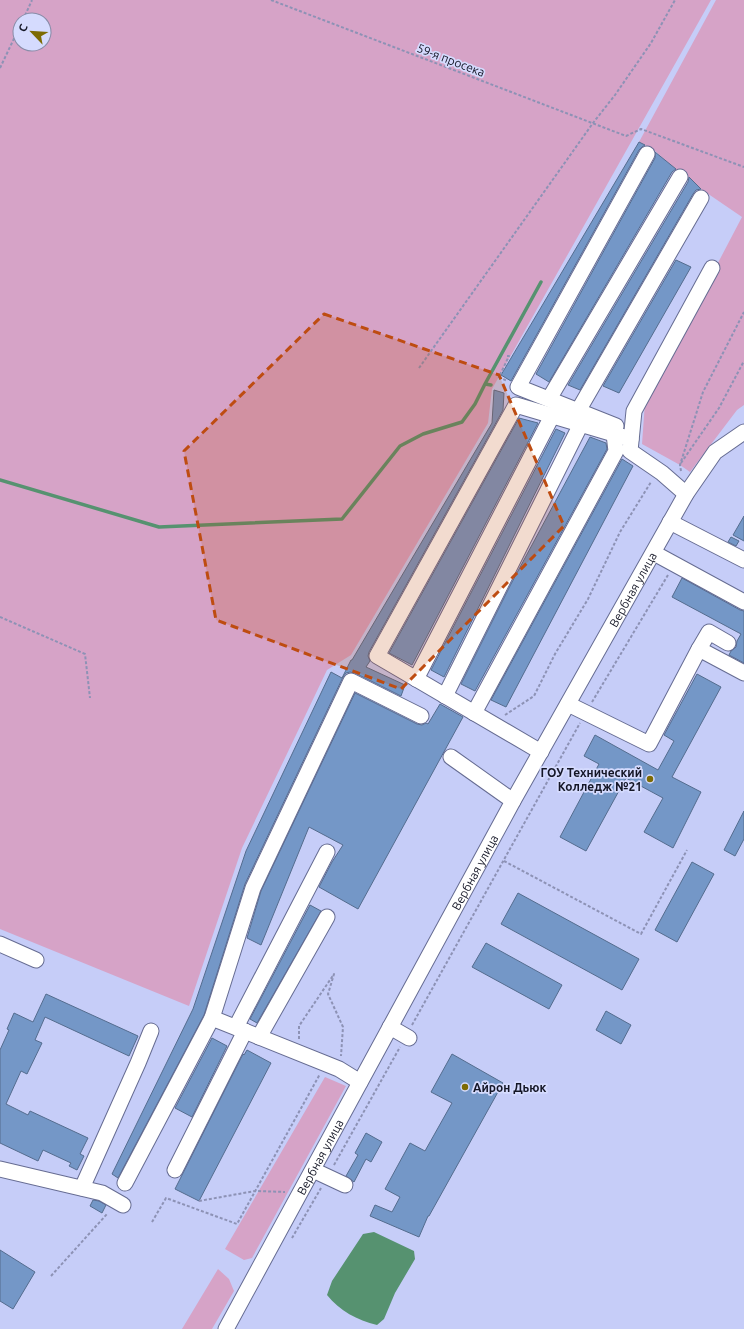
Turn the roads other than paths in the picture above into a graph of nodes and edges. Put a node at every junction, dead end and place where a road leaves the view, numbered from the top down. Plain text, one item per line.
1 (647, 154) dead end
2 (680, 177) dead end
3 (701, 198) dead end
4 (712, 268) dead end
5 (549, 399) junction
6 (552, 416) junction
7 (579, 418) junction
8 (744, 432) edge
9 (614, 434) junction
10 (631, 436) junction
11 (686, 494) junction
12 (670, 522) junction
13 (654, 553) junction
14 (744, 560) edge
15 (744, 602) edge
16 (728, 643) dead end
17 (699, 649) junction
18 (744, 673) edge
19 (416, 679) junction
20 (445, 696) junction
21 (568, 704) junction
22 (474, 713) junction
23 (421, 716) dead end
24 (541, 752) junction
25 (451, 757) dead end
26 (513, 801) junction
27 (327, 852) dead end
28 (327, 917) dead end
29 (0, 944) edge
30 (36, 960) dead end
31 (212, 1018) junction
32 (390, 1027) junction
33 (151, 1031) dead end
34 (246, 1032) junction
35 (407, 1037) road end
36 (360, 1082) junction
37 (0, 1169) edge
38 (175, 1170) dead end
39 (313, 1170) junction
40 (125, 1183) dead end
41 (345, 1184) dead end
42 (82, 1188) junction
43 (123, 1206) dead end
44 (226, 1329) edge

1 - 5 street
2 - 5 street
3 - 7 street
4 - 10 street
5 - 7 street
6 - 7 street
6 - 19 street
6 - 19 street
7 - 9 street
7 - 10 street
7 - 20 street
8 - 11 street, Вербная улица
9 - 10 street
9 - 22 street
10 - 11 street
11 - 12 street, Вербная улица
12 - 13 street, Вербная улица
12 - 14 street
13 - 15 street
13 - 21 street, Вербная улица
16 - 17 street
17 - 18 street
17 - 21 street
19 - 20 street
20 - 22 street
21 - 24 street, Вербная улица
22 - 24 street
23 - 31 street
24 - 26 street, Вербная улица
25 - 26 street
26 - 32 street, Вербная улица
27 - 34 street
28 - 34 street
29 - 30 street
31 - 34 street
31 - 40 street
32 - 35 street
32 - 36 street, Вербная улица
33 - 42 street
34 - 36 street
34 - 38 street
36 - 39 street, Вербная улица
37 - 42 street
39 - 41 street
39 - 44 street, Вербная улица
42 - 43 street

